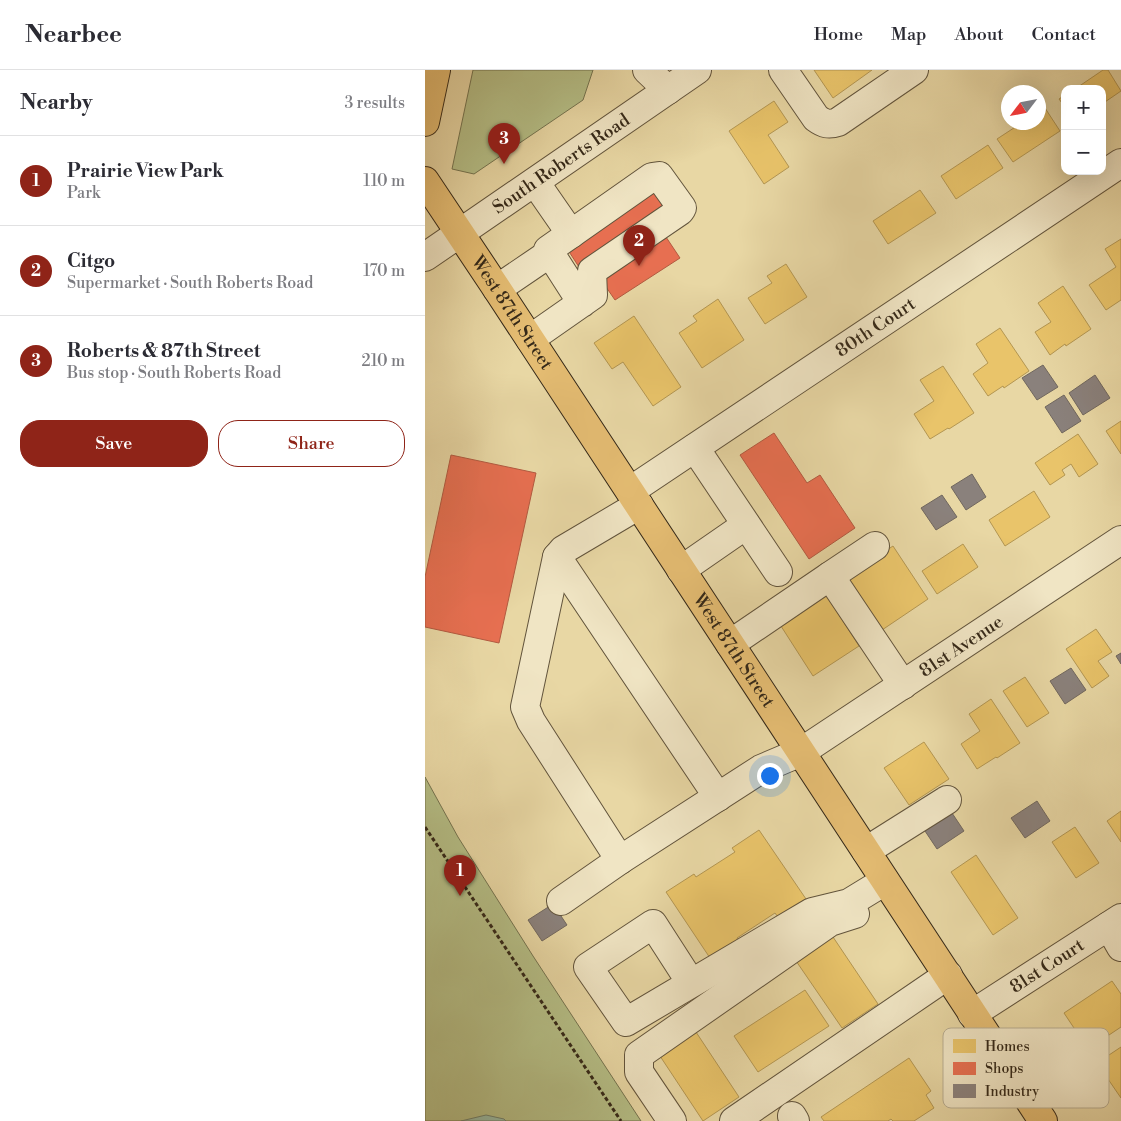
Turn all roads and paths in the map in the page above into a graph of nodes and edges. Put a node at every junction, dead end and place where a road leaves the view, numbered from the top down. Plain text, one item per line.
1 (436, 70) edge
2 (647, 70) edge
3 (697, 70) edge
4 (783, 70) edge
5 (914, 70) edge
6 (668, 90) junction
7 (426, 115) edge
8 (1121, 163) edge
9 (425, 181) edge
10 (535, 182) junction
11 (460, 233) junction
12 (571, 234) junction
13 (550, 254) junction
14 (425, 257) edge
15 (497, 290) junction
16 (582, 303) junction
17 (530, 339) junction
18 (695, 448) junction
19 (634, 498) junction
20 (746, 524) junction
21 (1121, 540) edge
22 (875, 546) dead end
23 (557, 557) junction
24 (681, 570) junction
25 (777, 572) dead end
26 (830, 576) junction
27 (730, 644) junction
28 (903, 685) junction
29 (801, 752) junction
30 (718, 797) junction
31 (947, 800) dead end
32 (425, 827) edge
33 (866, 852) junction
34 (620, 860) junction
35 (890, 888) junction
36 (561, 901) dead end
37 (1117, 930) edge
38 (948, 976) junction
39 (691, 983) dead end
40 (972, 1014) junction
41 (981, 1028) edge
42 (1034, 1108) edge
43 (621, 1121) edge
44 (672, 1121) edge
45 (734, 1121) edge
46 (1043, 1121) edge

1 - 7 main road
2 - 6 street
3 - 6 street, South Roberts Road
4 - 5 street
6 - 10 street, South Roberts Road
8 - 18 street, 80th Court
9 - 11 main road, West 87th Street
10 - 11 street, South Roberts Road
10 - 12 street
11 - 14 street, South Roberts Road
11 - 15 main road, West 87th Street
12 - 13 street
12 - 16 street
13 - 15 street
13 - 16 street
15 - 17 main road, West 87th Street
16 - 17 street
17 - 19 main road, West 87th Street
18 - 19 street, 80th Court
18 - 20 street
19 - 23 street, 80th Court
19 - 24 main road, West 87th Street
20 - 24 street
20 - 25 street
21 - 28 street, 81st Avenue
22 - 26 street
23 - 30 street
23 - 34 street
24 - 27 main road, West 87th Street
26 - 27 street
26 - 28 street
27 - 29 main road, West 87th Street
28 - 29 street, 81st Avenue
29 - 30 street, 81st Avenue
29 - 33 main road, West 87th Street
30 - 34 street, 81st Avenue
31 - 33 street
32 - 43 path
33 - 35 main road, West 87th Street
34 - 36 street, 81st Avenue
35 - 38 main road, West 87th Street
35 - 39 street
35 - 44 street
37 - 40 street, 81st Court
38 - 40 main road, West 87th Street
38 - 45 street
40 - 41 main road, West 87th Street
42 - 46 main road, West 87th Street

